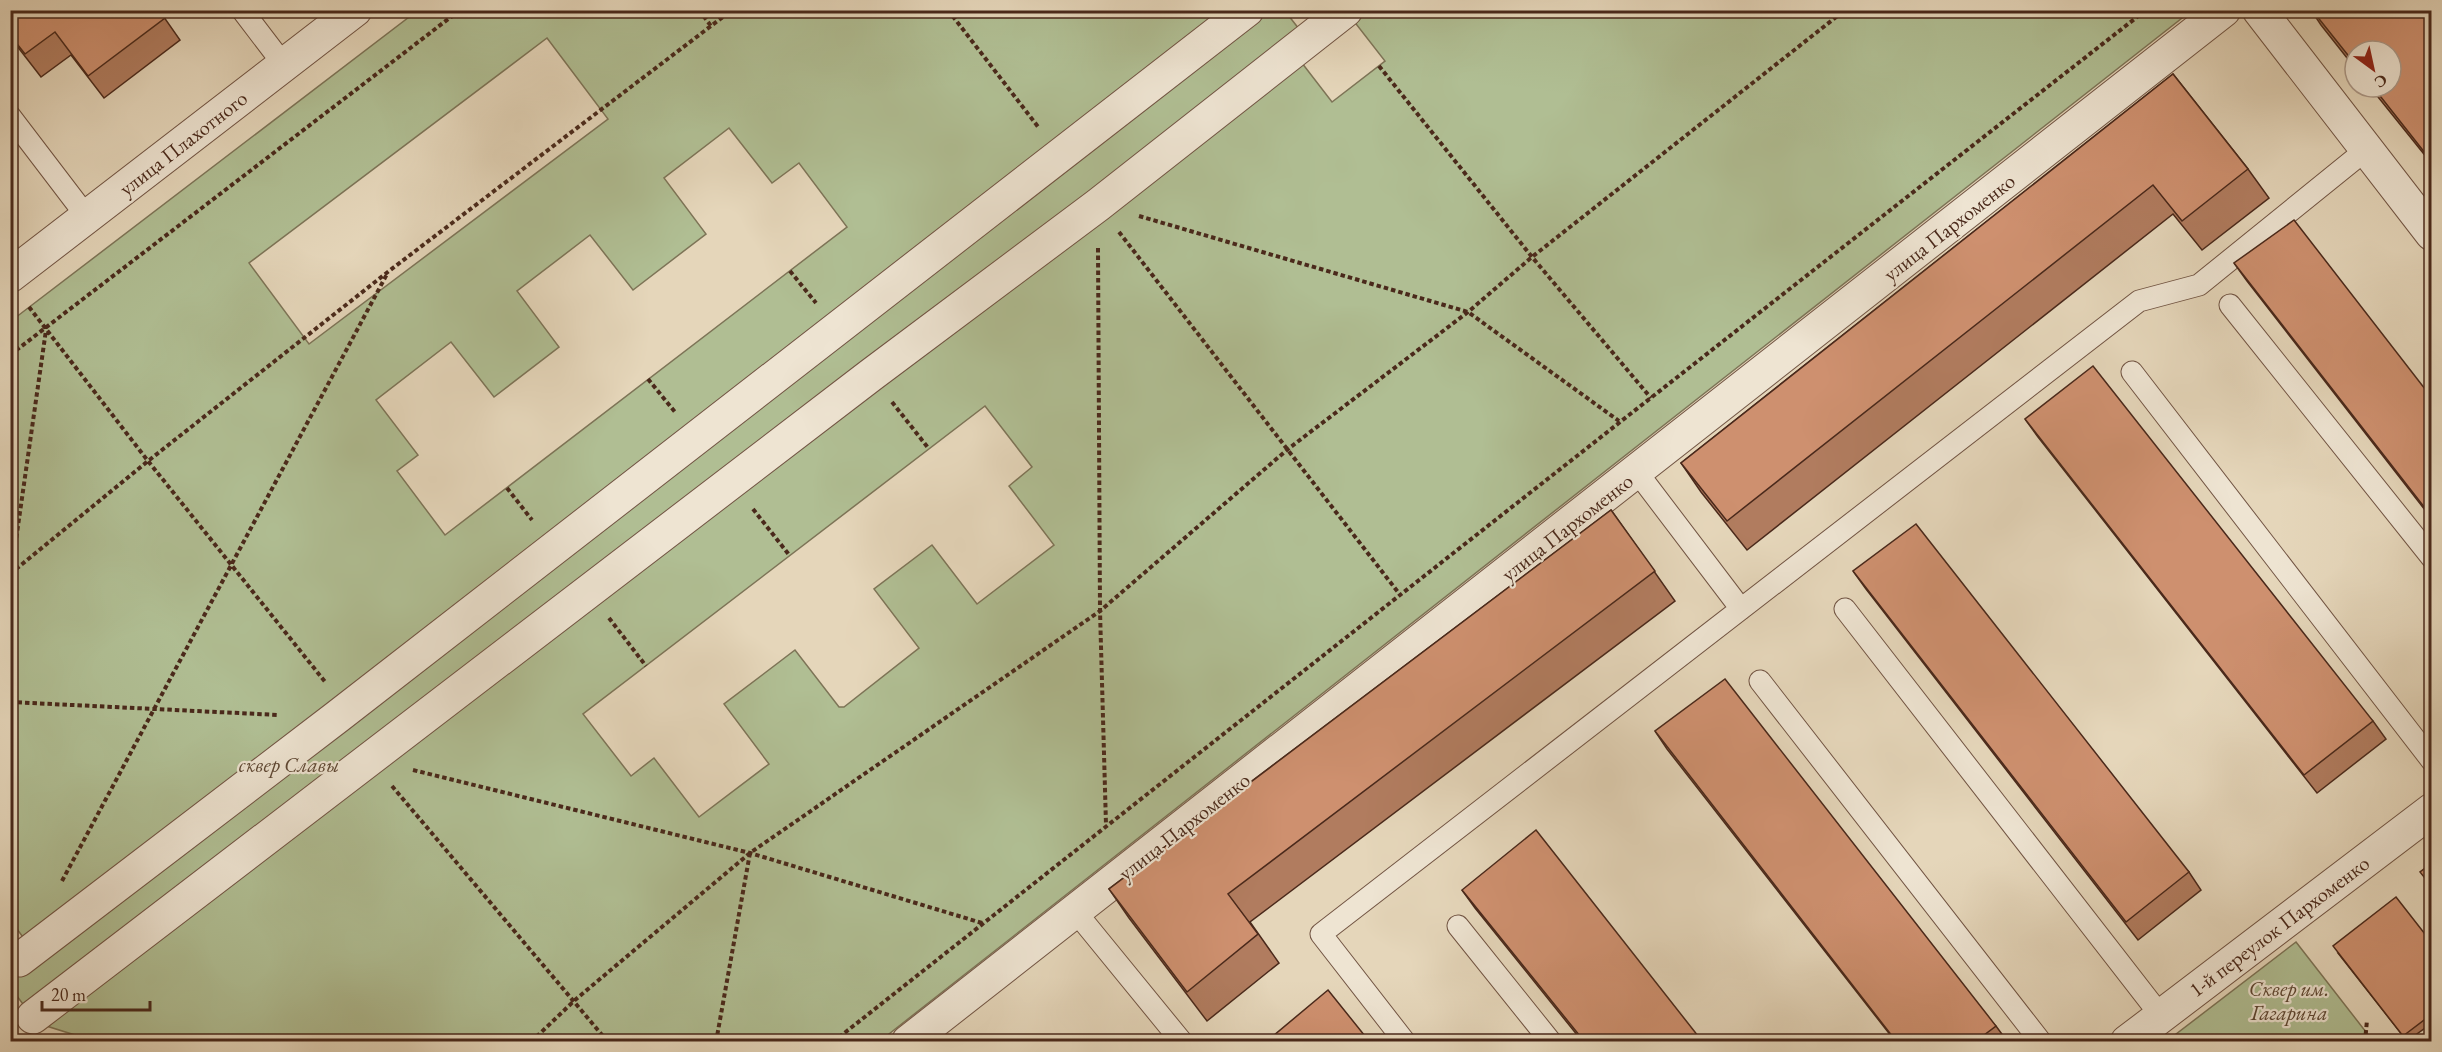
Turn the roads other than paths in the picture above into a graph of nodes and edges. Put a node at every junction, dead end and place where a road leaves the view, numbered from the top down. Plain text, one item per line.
1 (242, 10) edge
2 (355, 10) edge
3 (1247, 10) edge
4 (1346, 10) edge
5 (2224, 10) edge
6 (2259, 10) edge
7 (284, 65) junction
8 (12, 121) edge
9 (2367, 149) junction
10 (87, 217) junction
11 (2430, 230) edge
12 (10, 276) edge
13 (2230, 305) dead end
14 (2132, 372) dead end
15 (1637, 472) junction
16 (2432, 558) edge
17 (1741, 609) junction
18 (1845, 609) dead end
19 (1760, 681) dead end
20 (2432, 761) edge
21 (2432, 810) edge
22 (1075, 911) junction
23 (1458, 926) dead end
24 (19, 960) dead end
25 (2161, 1016) junction
26 (33, 1017) dead end
27 (909, 1041) edge
28 (1182, 1041) edge
29 (1405, 1041) edge
30 (1551, 1041) edge
31 (2042, 1041) edge
32 (2127, 1041) edge

1 - 7 lane
2 - 7 street, улица Плахотного
3 - 24 street
4 - 26 street
5 - 15 street, улица Пархоменко
6 - 9 street
7 - 10 street, улица Плахотного
8 - 10 lane
9 - 11 street
9 - 17 lane
10 - 12 street, улица Плахотного
13 - 16 lane
14 - 20 lane
15 - 17 lane
15 - 22 street, улица Пархоменко
17 - 29 lane
18 - 25 lane
19 - 31 lane
21 - 25 street, 1-й переулок Пархоменко
22 - 27 street, улица Пархоменко
22 - 28 lane
23 - 30 lane
25 - 32 street, 1-й переулок Пархоменко

